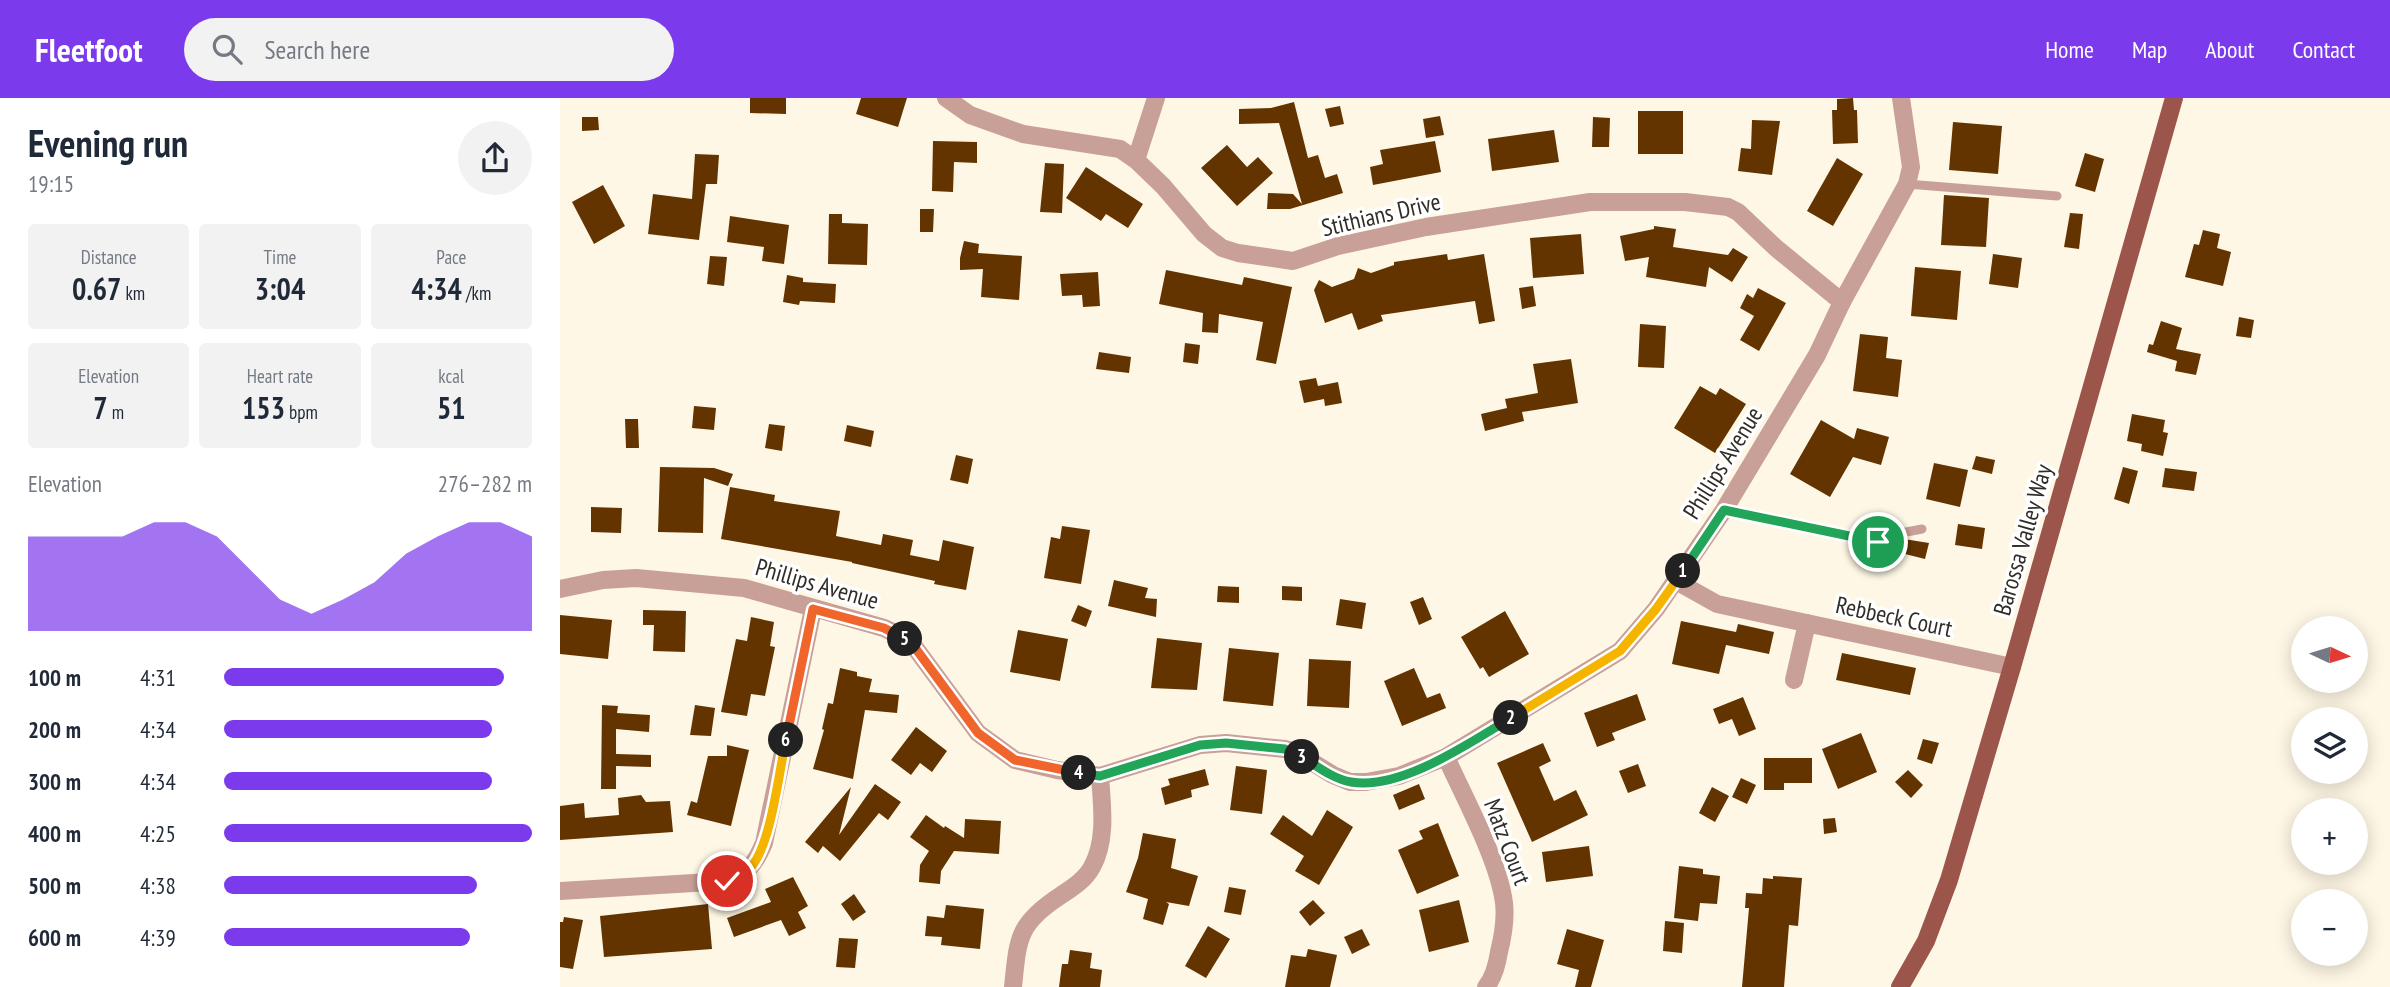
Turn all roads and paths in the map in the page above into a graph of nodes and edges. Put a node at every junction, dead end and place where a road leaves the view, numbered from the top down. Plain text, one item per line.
1 (946, 98) edge
2 (1156, 98) edge
3 (1900, 98) edge
4 (2174, 98) edge
5 (1136, 160) junction
6 (1907, 184) junction
7 (2057, 196) dead end
8 (1842, 302) junction
9 (1724, 510) junction
10 (1922, 529) dead end
11 (1676, 581) junction
12 (560, 589) edge
13 (813, 609) junction
14 (1807, 623) junction
15 (2012, 667) junction
16 (1794, 680) dead end
17 (1446, 757) junction
18 (1100, 776) junction
19 (560, 891) edge
20 (1013, 987) edge
21 (1486, 987) edge
22 (1900, 987) edge

1 - 5 street, Stithians Drive
2 - 5 street
3 - 6 street, Phillips Avenue
4 - 15 main road, Barossa Valley Way
5 - 8 street, Stithians Drive
6 - 7 lane
6 - 8 street, Phillips Avenue
8 - 9 street, Phillips Avenue
9 - 10 lane
9 - 11 street, Phillips Avenue
11 - 14 street, Rebbeck Court
11 - 17 street, Phillips Avenue
12 - 13 street, Phillips Avenue
13 - 18 street, Phillips Avenue
13 - 19 street
14 - 15 street, Rebbeck Court
14 - 16 street, Rebbeck Court
15 - 22 main road, Barossa Valley Way
17 - 18 street, Phillips Avenue
17 - 21 street, Matz Court
18 - 20 street

